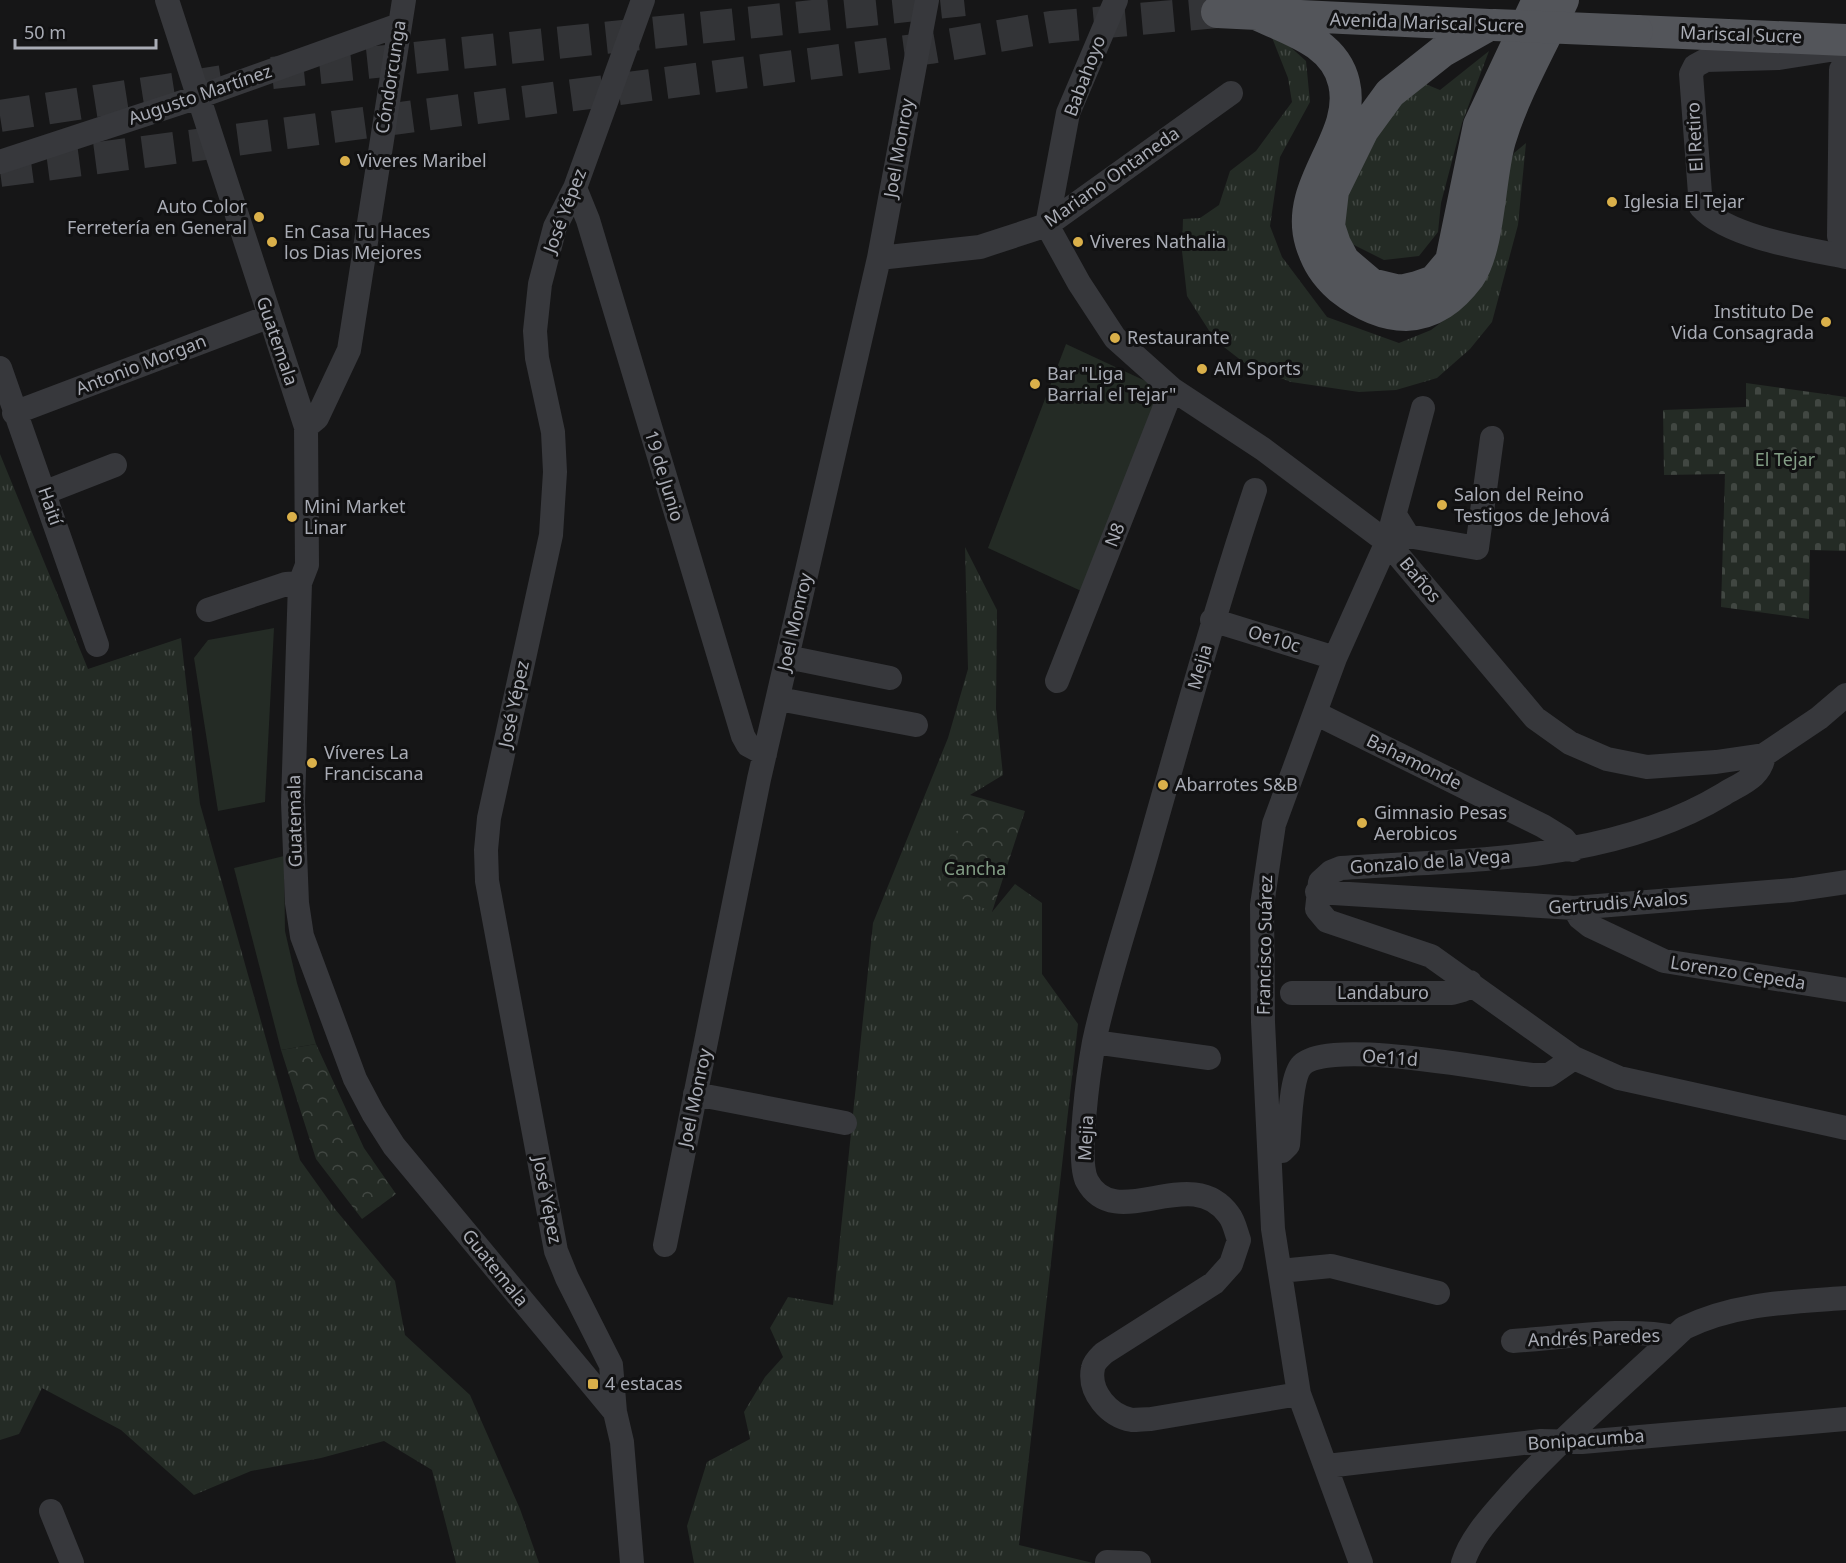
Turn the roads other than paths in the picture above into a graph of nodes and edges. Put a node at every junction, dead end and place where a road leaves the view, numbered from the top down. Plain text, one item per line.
1 (167, 0) edge
2 (404, 0) edge
3 (643, 0) edge
4 (927, 0) edge
5 (1116, 0) edge
6 (1538, 0) edge
7 (1563, 0) edge
8 (1217, 12) tunnel mouth
9 (1256, 15) junction
10 (399, 25) junction
11 (1492, 25) junction
12 (1637, 31) joint
13 (1846, 40) edge
14 (1844, 62) edge
15 (1231, 93) dead end
16 (198, 97) junction
17 (0, 162) edge
18 (575, 188) junction
19 (1047, 225) junction
20 (1842, 247) edge
21 (879, 258) junction
22 (268, 317) junction
23 (0, 368) edge
24 (1172, 389) junction
25 (1423, 408) dead end
26 (14, 413) junction
27 (306, 427) junction
28 (1492, 438) dead end
29 (115, 465) dead end
30 (1255, 490) dead end
31 (45, 492) junction
32 (1395, 514) junction
33 (1387, 542) junction
34 (300, 583) junction
35 (208, 610) dead end
36 (1212, 620) junction
37 (97, 645) dead end
38 (787, 657) junction
39 (1335, 658) junction
40 (890, 678) dead end
41 (1058, 681) dead end
42 (1846, 695) edge
43 (779, 699) junction
44 (1315, 713) junction
45 (916, 725) dead end
46 (765, 754) junction
47 (1764, 755) junction
48 (1573, 850) junction
49 (1846, 882) edge
50 (1317, 892) junction
51 (1574, 908) junction
52 (1470, 982) junction
53 (1846, 990) edge
54 (1292, 993) dead end
55 (1094, 1042) junction
56 (1574, 1058) junction
57 (1209, 1059) dead end
58 (695, 1094) junction
59 (845, 1123) dead end
60 (1846, 1128) edge
61 (1271, 1151) junction
62 (664, 1245) dead end
63 (1280, 1271) junction
64 (1438, 1293) dead end
65 (1846, 1298) edge
66 (1674, 1337) junction
67 (1513, 1341) dead end
68 (1299, 1394) junction
69 (615, 1412) junction
70 (1846, 1419) edge
71 (1559, 1442) junction
72 (1327, 1466) junction
73 (51, 1511) dead end
74 (628, 1556) edge
75 (1107, 1562) edge
76 (72, 1563) edge
77 (1139, 1563) edge
78 (1361, 1563) edge
79 (1463, 1563) edge

1 - 16 street, Guatemala
2 - 10 street, Cóndorcunga
3 - 18 street, José Yépez
4 - 21 street, Joel Monroy
5 - 19 street, Babahoyo
6 - 11 main road
7 - 9 main road
8 - 9 main road, Avenida Mariscal Sucre
9 - 11 main road, Avenida Mariscal Sucre
10 - 16 street, Augusto Martínez
10 - 27 street, Cóndorcunga
11 - 12 main road, Avenida Mariscal Sucre, bridge
12 - 13 main road, Mariscal Sucre
14 - 20 street
14 - 20 street, El Retiro
15 - 19 street, Mariano Ontaneda
16 - 17 street, Augusto Martínez
16 - 22 street, Guatemala
18 - 46 street, 19 de Junio
18 - 69 street, José Yépez
19 - 21 street, Mariano Ontaneda
19 - 24 street, Baños
21 - 38 street, Joel Monroy
22 - 26 street, Antonio Morgan
22 - 27 street, Guatemala
23 - 26 street, Haití
24 - 33 street, Baños
24 - 41 street, N8
25 - 32 street, Francisco Suárez
26 - 31 street, Haití
27 - 34 street, Guatemala
28 - 32 street
29 - 31 street
30 - 36 street, Mejia
31 - 37 street, Haití
32 - 33 street, Francisco Suárez
33 - 39 street, Francisco Suárez
33 - 47 street, Baños
34 - 35 street
34 - 69 street, Guatemala
36 - 39 street, Oe10c
36 - 55 street, Mejia
38 - 40 street
38 - 43 street, Joel Monroy
39 - 44 street, Francisco Suárez
42 - 47 street, Baños
43 - 45 street
43 - 46 street, Joel Monroy
44 - 48 street, Bahamonde
44 - 61 street, Francisco Suárez
46 - 58 street, Joel Monroy
47 - 48 street, Gonzalo de la Vega
48 - 50 street, Gonzalo de la Vega
49 - 51 street, Gertrudis Ávalos
50 - 51 street, Gertrudis Ávalos
50 - 52 street
51 - 53 street, Lorenzo Cepeda
52 - 54 street, Landaburo
52 - 56 street
55 - 57 street
55 - 68 street, Mejia
56 - 60 street
56 - 61 street, Oe11d
58 - 59 street
58 - 62 street, Joel Monroy
61 - 63 street, Francisco Suárez
63 - 64 street
63 - 68 street, Francisco Suárez
65 - 66 street, Andrés Paredes
66 - 67 street, Andrés Paredes
66 - 71 street, Andrés Paredes
68 - 72 street, Francisco Suárez
69 - 74 street, Guatemala
70 - 71 street, Bonipacumba
71 - 72 street, Bonipacumba
71 - 79 street, Andrés Paredes
72 - 78 street
73 - 76 street
75 - 77 street

